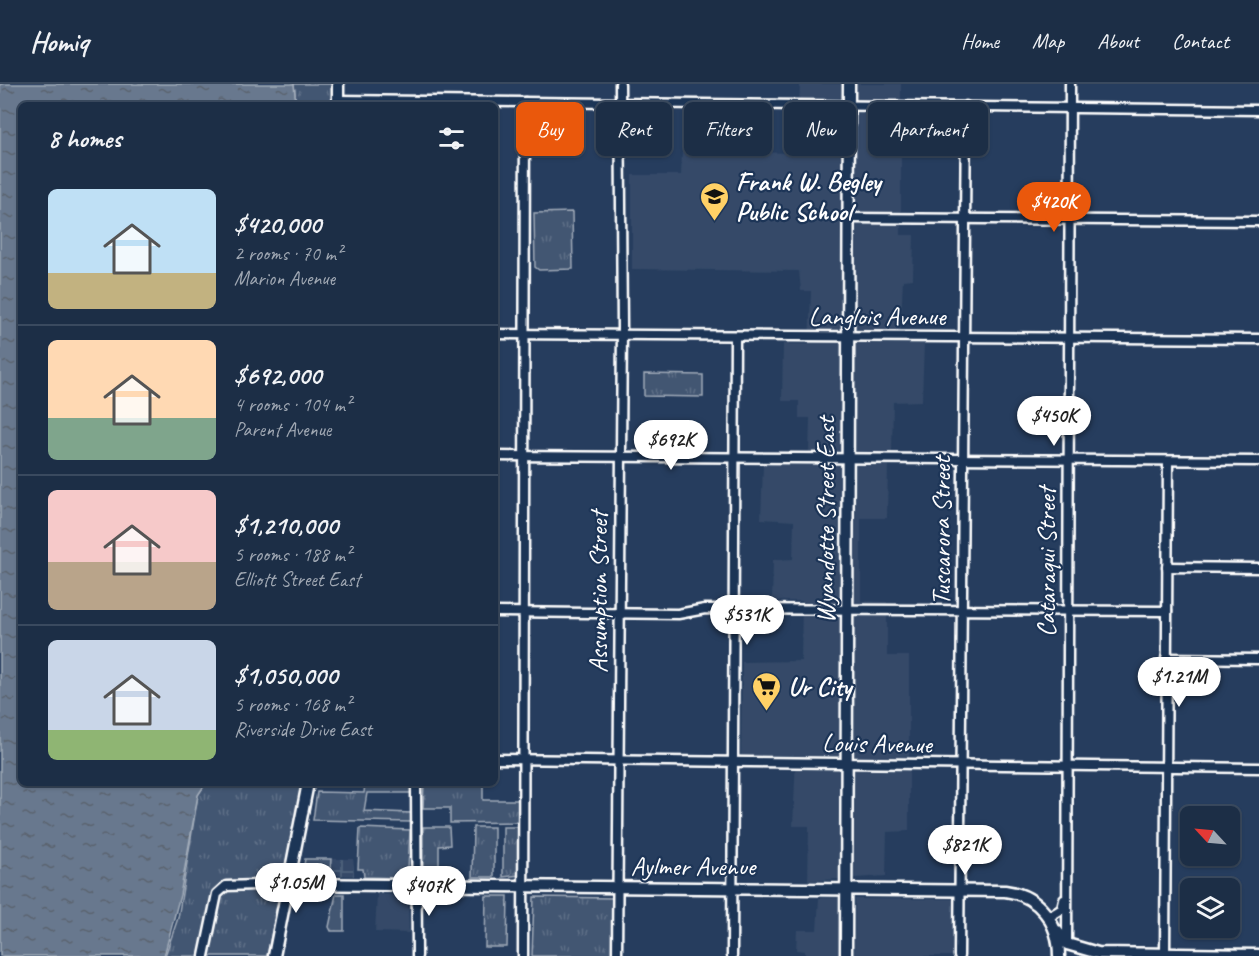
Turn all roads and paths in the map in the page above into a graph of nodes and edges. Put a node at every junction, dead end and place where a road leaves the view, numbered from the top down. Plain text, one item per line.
1 (338, 84) edge
2 (620, 84) edge
3 (849, 84) edge
4 (1070, 84) edge
5 (338, 102) edge
6 (498, 102) edge
7 (516, 102) edge
8 (620, 102) edge
9 (849, 102) edge
10 (672, 103) edge
11 (784, 104) edge
12 (988, 106) edge
13 (1070, 108) junction
14 (1259, 110) edge
15 (525, 156) edge
16 (620, 156) edge
17 (849, 156) edge
18 (966, 156) edge
19 (849, 218) junction
20 (965, 219) junction
21 (1069, 220) junction
22 (1259, 221) edge
23 (498, 334) edge
24 (526, 334) junction
25 (621, 335) junction
26 (735, 336) junction
27 (848, 337) junction
28 (964, 338) junction
29 (1068, 338) junction
30 (1259, 339) edge
31 (498, 456) edge
32 (525, 457) junction
33 (620, 457) junction
34 (735, 458) junction
35 (848, 459) junction
36 (963, 460) junction
37 (1068, 460) junction
38 (1168, 461) junction
39 (1259, 461) edge
40 (1167, 567) junction
41 (1259, 568) edge
42 (734, 609) junction
43 (847, 609) junction
44 (962, 609) junction
45 (1067, 611) junction
46 (1167, 611) junction
47 (498, 612) edge
48 (525, 612) junction
49 (619, 613) junction
50 (1166, 658) junction
51 (1259, 659) edge
52 (498, 759) edge
53 (525, 760) junction
54 (618, 761) junction
55 (733, 762) junction
56 (847, 763) junction
57 (961, 765) junction
58 (1066, 766) junction
59 (1166, 767) junction
60 (1259, 768) edge
61 (307, 786) edge
62 (416, 786) edge
63 (288, 884) junction
64 (416, 886) junction
65 (524, 887) junction
66 (617, 888) junction
67 (733, 889) junction
68 (847, 890) junction
69 (960, 890) junction
70 (1065, 897) junction
71 (1051, 922) junction
72 (1067, 944) junction
73 (1093, 955) edge
74 (1165, 955) edge
75 (1259, 955) edge
76 (204, 956) edge
77 (274, 956) edge
78 (417, 956) edge
79 (523, 956) edge
80 (617, 956) edge
81 (732, 956) edge
82 (846, 956) edge
83 (959, 956) edge
84 (1059, 956) edge

1 - 5 main road
2 - 8 street, Assumption Street
3 - 9 main road, Wyandotte Street East
4 - 13 street, Cataraqui Street
6 - 7 street
10 - 11 street
12 - 13 street
13 - 14 street
13 - 21 street, Cataraqui Street
15 - 24 street
16 - 25 street, Assumption Street
17 - 19 main road, Wyandotte Street East
18 - 20 street, Tuscarora Street
19 - 20 street
19 - 27 main road, Wyandotte Street East
20 - 21 street
20 - 28 street, Tuscarora Street
21 - 22 street
21 - 29 street, Cataraqui Street
23 - 24 street, Langlois Avenue
24 - 25 street, Langlois Avenue
24 - 32 street
25 - 26 street, Langlois Avenue
25 - 33 street, Assumption Street
26 - 27 street, Langlois Avenue
26 - 34 street
27 - 28 street, Langlois Avenue
27 - 35 main road, Wyandotte Street East
28 - 29 street, Langlois Avenue
28 - 36 street, Tuscarora Street
29 - 30 street, Langlois Avenue
29 - 37 street, Cataraqui Street
31 - 32 street
32 - 33 street
32 - 48 street
33 - 34 street
33 - 49 street, Assumption Street
34 - 35 street
34 - 42 street
35 - 36 street
35 - 43 main road, Wyandotte Street East
36 - 37 street
36 - 44 street, Tuscarora Street
37 - 38 street
37 - 45 street, Cataraqui Street
38 - 39 street
38 - 40 street
40 - 41 street
40 - 46 street
42 - 43 street
42 - 49 street
42 - 55 street
43 - 44 street
43 - 56 main road, Wyandotte Street East
44 - 45 street
44 - 57 street, Tuscarora Street
45 - 46 street
45 - 58 street, Cataraqui Street
46 - 50 street
47 - 48 street
48 - 49 street
48 - 53 street
49 - 54 street, Assumption Street
50 - 51 street
50 - 59 street
52 - 53 street, Louis Avenue
53 - 54 street, Louis Avenue
53 - 65 street
54 - 55 street, Louis Avenue
54 - 66 street, Assumption Street
55 - 56 street, Louis Avenue
55 - 67 street
56 - 57 street, Louis Avenue
56 - 68 main road, Wyandotte Street East
57 - 58 street, Louis Avenue
57 - 69 street, Tuscarora Street
58 - 59 street, Louis Avenue
58 - 70 street, Cataraqui Street
59 - 60 street, Louis Avenue
59 - 74 street
61 - 63 main road
62 - 64 street
63 - 64 main road, Aylmer Avenue
63 - 76 street
63 - 77 main road
64 - 65 main road, Aylmer Avenue
64 - 78 street
65 - 66 main road, Aylmer Avenue
65 - 79 street
66 - 67 main road, Aylmer Avenue
66 - 80 street, Assumption Street
67 - 68 main road, Aylmer Avenue
67 - 81 street
68 - 69 main road, Aylmer Avenue
68 - 82 main road, Wyandotte Street East
69 - 71 main road, Aylmer Avenue
69 - 83 street, Tuscarora Street
70 - 71 street
70 - 72 street, Cataraqui Street
71 - 72 main road, Aylmer Avenue
71 - 84 main road
72 - 73 main road
73 - 74 main road
74 - 75 main road

